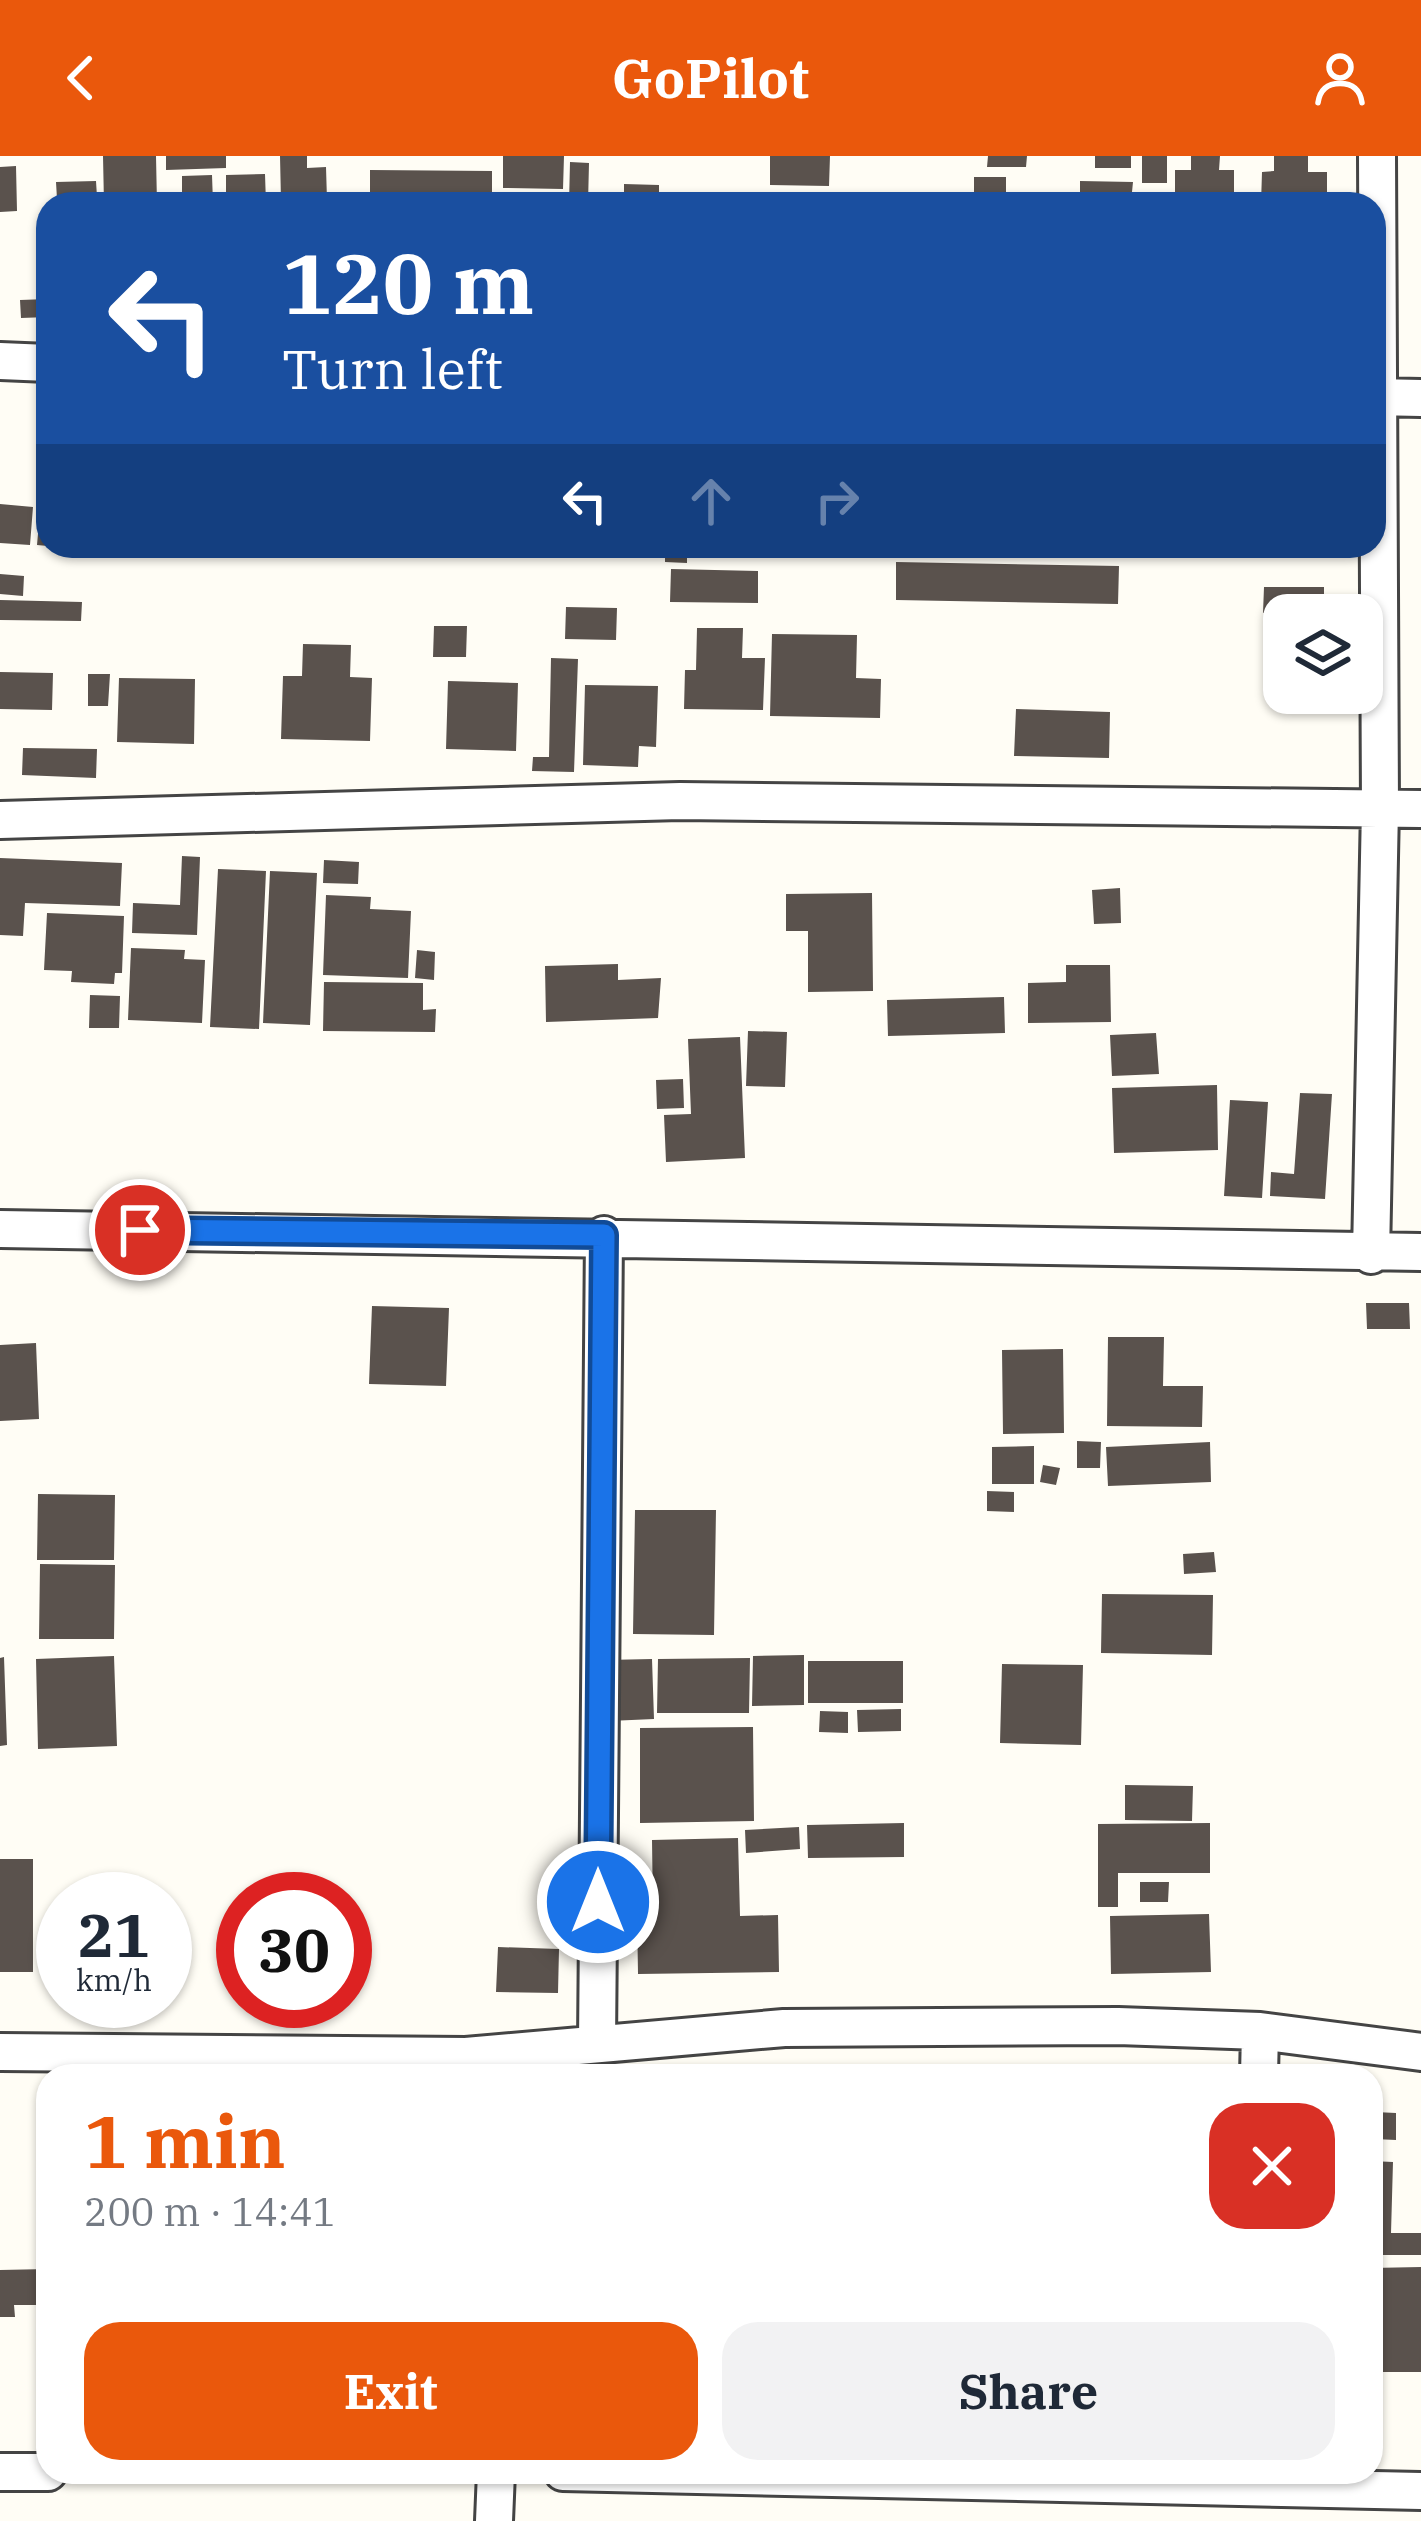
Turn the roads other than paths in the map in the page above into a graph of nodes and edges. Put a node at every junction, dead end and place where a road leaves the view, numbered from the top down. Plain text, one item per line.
1 (1377, 156) edge
2 (1377, 192) edge
3 (0, 362) edge
4 (36, 363) edge
5 (1386, 397) edge
6 (1421, 398) edge
7 (1378, 558) edge
8 (1380, 808) junction
9 (1421, 809) edge
10 (0, 820) edge
11 (0, 1228) edge
12 (604, 1235) junction
13 (1421, 1252) edge
14 (1371, 1255) junction
15 (1260, 2031) junction
16 (597, 2044) junction
17 (0, 2052) edge
18 (1421, 2052) edge
19 (400, 2064) edge
20 (479, 2064) edge
21 (1259, 2064) edge
22 (0, 2472) edge
23 (36, 2472) edge
24 (496, 2484) edge
25 (1310, 2484) edge
26 (1421, 2491) edge
27 (494, 2521) edge

1 - 2 street
3 - 4 street
5 - 6 street
7 - 8 street
8 - 9 street
8 - 10 street
8 - 14 street
11 - 12 street
12 - 14 street
12 - 16 street
13 - 14 street
15 - 16 street
15 - 18 street
15 - 21 street
16 - 20 street
17 - 19 street
22 - 23 street
24 - 27 street
25 - 26 street

